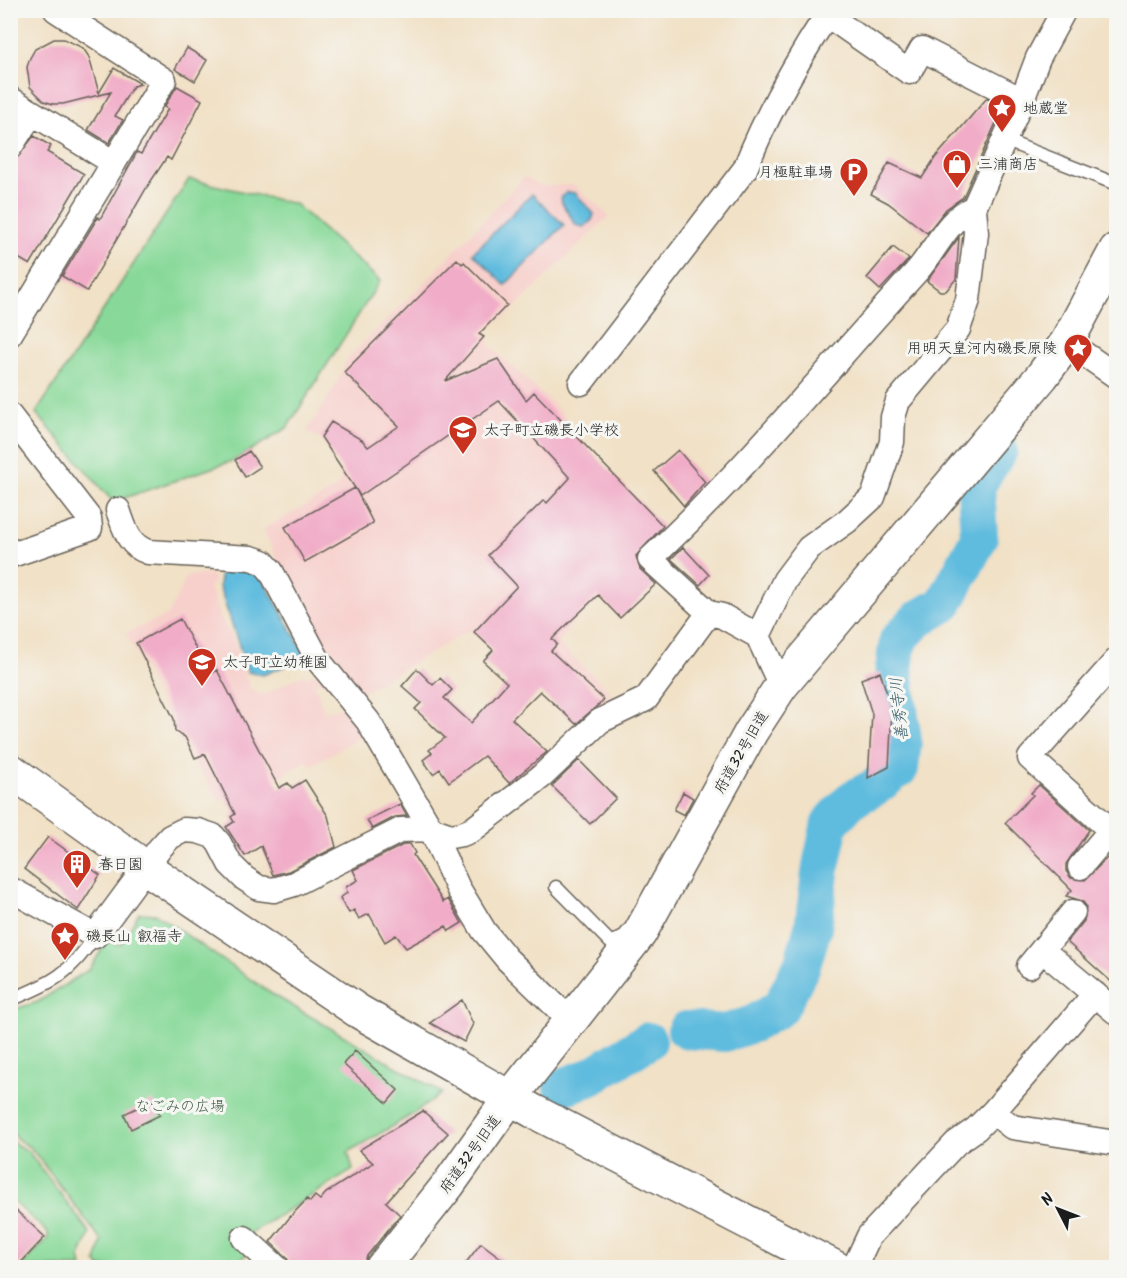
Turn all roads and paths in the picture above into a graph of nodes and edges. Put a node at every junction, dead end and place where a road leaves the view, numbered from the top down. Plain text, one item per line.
1 (56, 10) edge
2 (1064, 10) edge
3 (10, 99) edge
4 (1022, 100) junction
5 (32, 113) junction
6 (1004, 140) junction
7 (10, 147) edge
8 (114, 163) junction
9 (1116, 184) edge
10 (974, 208) junction
11 (1116, 250) edge
12 (10, 334) edge
13 (1067, 342) junction
14 (1116, 376) edge
15 (581, 383) dead end
16 (15, 430) edge
17 (118, 510) dead end
18 (10, 550) edge
19 (709, 613) junction
20 (758, 636) junction
21 (1116, 661) edge
22 (781, 686) junction
23 (10, 770) edge
24 (431, 829) junction
25 (1114, 832) edge
26 (145, 867) junction
27 (1080, 867) dead end
28 (556, 887) dead end
29 (10, 890) edge
30 (1073, 912) dead end
31 (640, 933) junction
32 (95, 936) junction
33 (1095, 994) junction
34 (10, 1000) edge
35 (1116, 1012) edge
36 (572, 1022) junction
37 (510, 1098) junction
38 (993, 1112) junction
39 (1115, 1144) edge
40 (244, 1238) dead end
41 (277, 1268) edge
42 (382, 1268) edge
43 (836, 1268) edge
44 (854, 1268) edge

1 - 8 street
2 - 4 street
3 - 5 street
4 - 6 street
4 - 15 street
5 - 7 street
5 - 8 street
6 - 9 lane
6 - 10 street
8 - 12 street
10 - 19 street
10 - 20 street
11 - 13 street, 府道32号旧道
13 - 14 street
13 - 22 street, 府道32号旧道
16 - 18 street
17 - 24 street
19 - 20 street
19 - 24 street
20 - 22 street
21 - 25 street
22 - 31 street, 府道32号旧道
23 - 26 street
24 - 26 street
24 - 36 street
25 - 27 street
26 - 32 street
26 - 37 street
28 - 31 lane
29 - 32 street
30 - 33 street
31 - 36 street, 府道32号旧道
32 - 34 lane
33 - 35 street
33 - 38 street
36 - 37 street, 府道32号旧道
37 - 42 street, 府道32号旧道
37 - 43 street
38 - 39 street
38 - 44 street
40 - 41 street

